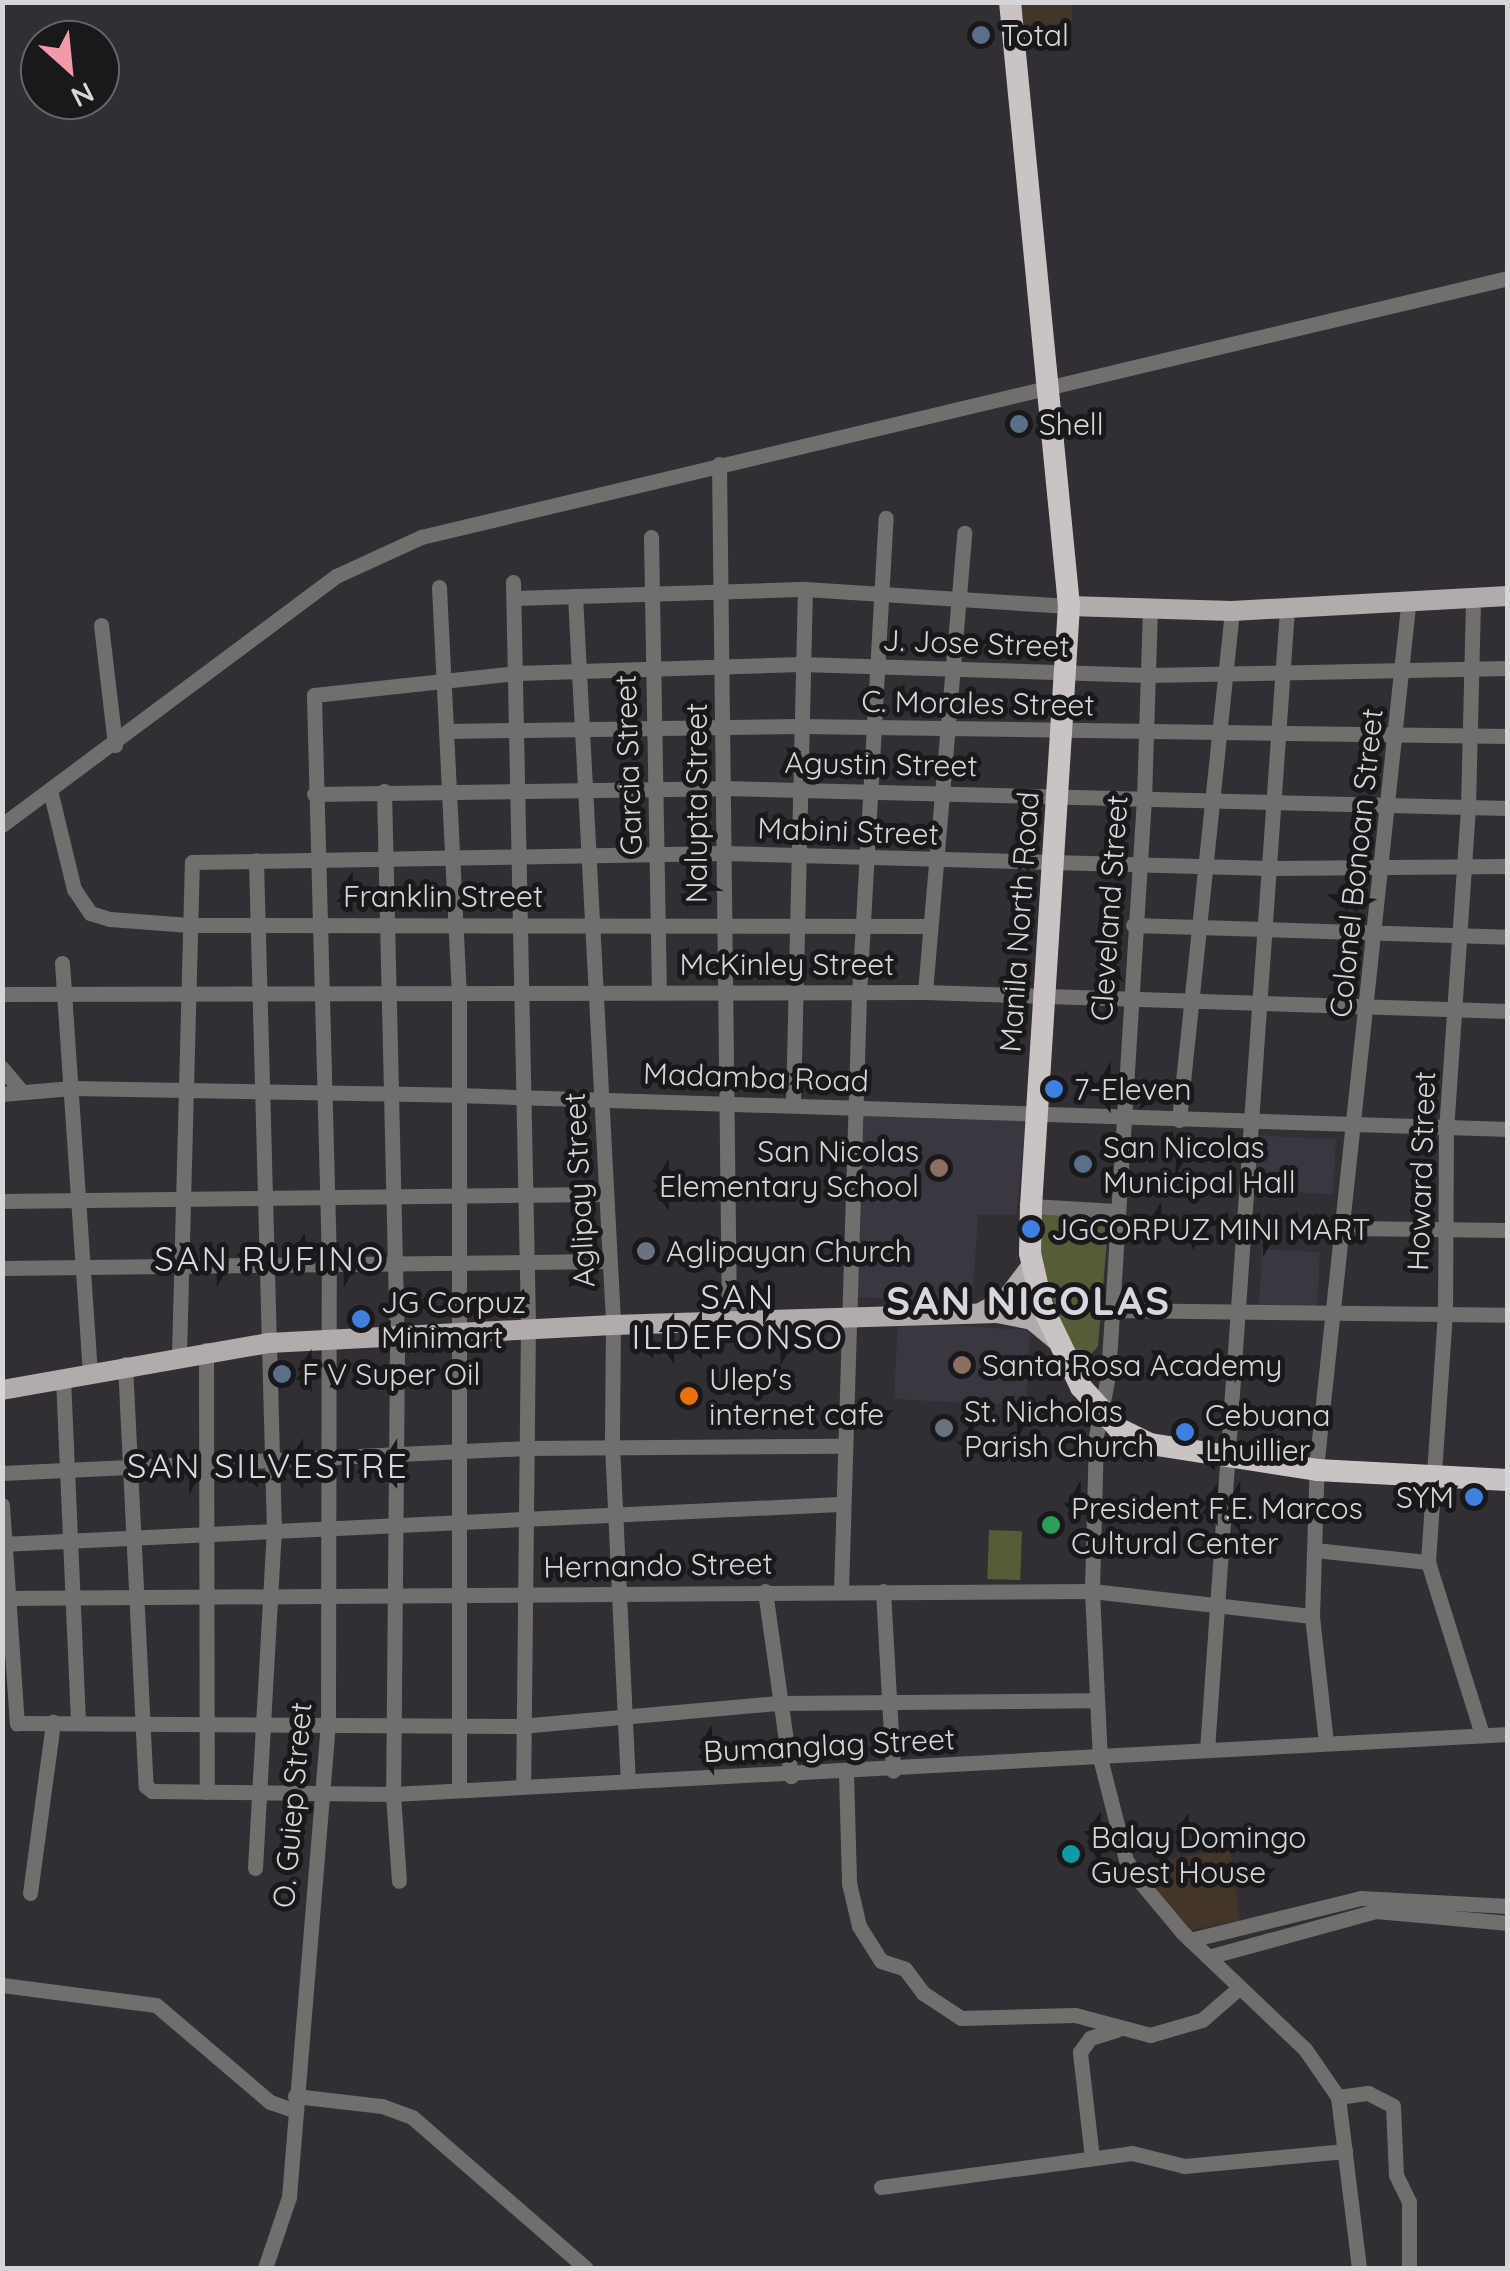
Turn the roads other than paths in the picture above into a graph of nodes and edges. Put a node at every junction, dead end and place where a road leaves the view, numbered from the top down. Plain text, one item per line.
1 (1010, 2) edge
2 (1508, 278) edge
3 (1050, 385) junction
4 (720, 464) junction
5 (886, 518) dead end
6 (964, 533) dead end
7 (651, 536) dead end
8 (439, 588) dead end
9 (806, 589) junction
10 (722, 590) junction
11 (651, 593) junction
12 (884, 593) junction
13 (575, 596) junction
14 (960, 596) junction
15 (1508, 596) edge
16 (1473, 602) junction
17 (1069, 606) junction
18 (1408, 606) junction
19 (1150, 608) junction
20 (1287, 609) junction
21 (1232, 611) junction
22 (101, 624) dead end
23 (802, 664) junction
24 (1474, 666) junction
25 (722, 667) junction
26 (880, 668) junction
27 (1508, 668) edge
28 (652, 670) junction
29 (1403, 670) junction
30 (953, 671) junction
31 (575, 672) junction
32 (516, 673) junction
33 (1066, 673) junction
34 (1226, 673) junction
35 (1284, 673) junction
36 (1148, 675) junction
37 (444, 679) junction
38 (656, 726) junction
39 (800, 726) junction
40 (724, 727) junction
41 (875, 728) junction
42 (518, 729) junction
43 (578, 729) junction
44 (446, 731) junction
45 (949, 732) junction
46 (1062, 733) junction
47 (1221, 733) junction
48 (1147, 734) junction
49 (1397, 735) junction
50 (1278, 736) junction
51 (1471, 736) junction
52 (1508, 736) edge
53 (115, 745) junction
54 (450, 788) junction
55 (518, 788) junction
56 (656, 788) junction
57 (723, 788) junction
58 (799, 789) junction
59 (50, 790) junction
60 (384, 790) junction
61 (586, 790) junction
62 (872, 790) junction
63 (946, 792) junction
64 (314, 794) junction
65 (1057, 797) junction
66 (1144, 798) junction
67 (1212, 801) junction
68 (1274, 804) junction
69 (1392, 807) junction
70 (1468, 808) junction
71 (1508, 808) edge
72 (2, 825) edge
73 (724, 854) junction
74 (800, 856) junction
75 (590, 857) junction
76 (659, 857) junction
77 (387, 858) junction
78 (520, 858) junction
79 (452, 859) junction
80 (256, 860) junction
81 (319, 860) junction
82 (870, 860) junction
83 (938, 862) junction
84 (1052, 863) junction
85 (1137, 864) junction
86 (1204, 866) junction
87 (1464, 866) junction
88 (1508, 866) edge
89 (1271, 868) junction
90 (1385, 870) junction
91 (322, 923) junction
92 (388, 923) junction
93 (594, 923) junction
94 (522, 924) junction
95 (660, 924) junction
96 (724, 924) junction
97 (798, 924) junction
98 (190, 925) junction
99 (260, 925) junction
100 (458, 925) junction
101 (864, 925) junction
102 (1133, 925) junction
103 (930, 926) junction
104 (1198, 928) junction
105 (1266, 930) junction
106 (1377, 933) junction
107 (1459, 935) junction
108 (1508, 937) edge
109 (62, 963) dead end
110 (66, 990) junction
111 (258, 991) junction
112 (324, 991) junction
113 (524, 991) junction
114 (659, 991) junction
115 (726, 991) junction
116 (391, 992) junction
117 (459, 992) junction
118 (596, 992) junction
119 (796, 992) junction
120 (926, 992) junction
121 (2, 994) edge
122 (188, 994) junction
123 (859, 994) junction
124 (1045, 996) junction
125 (1129, 999) junction
126 (1192, 999) junction
127 (1262, 1001) junction
128 (1370, 1006) junction
129 (1456, 1009) junction
130 (1508, 1011) edge
131 (2, 1068) edge
132 (72, 1088) junction
133 (22, 1092) junction
134 (186, 1092) junction
135 (261, 1092) junction
136 (326, 1093) junction
137 (2, 1094) edge
138 (393, 1094) junction
139 (457, 1095) junction
140 (526, 1097) junction
141 (602, 1100) junction
142 (726, 1102) junction
143 (793, 1104) junction
144 (860, 1107) junction
145 (1036, 1113) junction
146 (1123, 1118) junction
147 (1179, 1120) junction
148 (1251, 1122) junction
149 (1354, 1125) junction
150 (1446, 1127) junction
151 (1508, 1129) edge
152 (605, 1194) junction
153 (525, 1195) junction
154 (179, 1199) junction
155 (78, 1200) junction
156 (393, 1200) junction
157 (458, 1200) junction
158 (2, 1201) edge
159 (262, 1201) junction
160 (327, 1202) junction
161 (1031, 1206) junction
162 (1116, 1211) junction
163 (1346, 1228) junction
164 (1508, 1230) edge
165 (1444, 1231) junction
166 (610, 1260) junction
167 (329, 1262) junction
168 (460, 1263) junction
169 (526, 1263) junction
170 (178, 1264) junction
171 (393, 1264) junction
172 (265, 1265) junction
173 (1032, 1265) junction
174 (2, 1268) edge
175 (81, 1268) junction
176 (1111, 1310) junction
177 (1241, 1310) junction
178 (1337, 1311) junction
179 (1445, 1312) junction
180 (980, 1313) junction
181 (1508, 1315) edge
182 (850, 1317) junction
183 (728, 1322) junction
184 (613, 1325) junction
185 (528, 1330) junction
186 (460, 1334) junction
187 (397, 1336) junction
188 (328, 1340) junction
189 (1056, 1341) junction
190 (269, 1343) junction
191 (206, 1350) junction
192 (179, 1354) junction
193 (125, 1364) junction
194 (90, 1372) junction
195 (62, 1378) junction
196 (2, 1390) edge
197 (1100, 1409) junction
198 (612, 1445) junction
199 (843, 1446) junction
200 (526, 1448) junction
201 (460, 1451) junction
202 (397, 1452) junction
203 (330, 1456) junction
204 (1230, 1457) junction
205 (208, 1458) junction
206 (272, 1458) junction
207 (133, 1466) junction
208 (67, 1468) junction
209 (1317, 1470) junction
210 (2, 1473) edge
211 (1429, 1480) junction
212 (1508, 1480) edge
213 (839, 1504) junction
214 (2, 1505) edge
215 (617, 1517) junction
216 (525, 1521) junction
217 (460, 1522) junction
218 (397, 1527) junction
219 (274, 1530) junction
220 (331, 1530) junction
221 (208, 1534) junction
222 (138, 1537) junction
223 (70, 1542) junction
224 (3, 1544) edge
225 (1315, 1550) junction
226 (1428, 1562) junction
227 (765, 1591) junction
228 (841, 1591) junction
229 (883, 1591) junction
230 (1092, 1591) junction
231 (621, 1592) junction
232 (140, 1595) junction
233 (397, 1595) junction
234 (463, 1595) junction
235 (528, 1595) junction
236 (207, 1596) junction
237 (331, 1596) junction
238 (73, 1597) junction
239 (273, 1597) junction
240 (3, 1598) edge
241 (1217, 1605) junction
242 (1312, 1616) junction
243 (888, 1699) junction
244 (1093, 1700) junction
245 (779, 1703) junction
246 (624, 1720) junction
247 (265, 1721) junction
248 (53, 1722) junction
249 (78, 1722) junction
250 (328, 1722) junction
251 (206, 1723) junction
252 (146, 1724) junction
253 (395, 1724) junction
254 (459, 1725) junction
255 (520, 1726) junction
256 (1482, 1734) junction
257 (1508, 1734) edge
258 (1326, 1743) junction
259 (1207, 1750) junction
260 (1100, 1758) junction
261 (893, 1771) junction
262 (846, 1773) junction
263 (791, 1776) junction
264 (628, 1781) junction
265 (523, 1786) junction
266 (459, 1790) junction
267 (207, 1792) junction
268 (258, 1794) junction
269 (393, 1794) junction
270 (324, 1796) junction
271 (255, 1868) dead end
272 (398, 1881) dead end
273 (30, 1893) dead end
274 (1508, 1906) edge
275 (1508, 1923) edge
276 (1190, 1940) junction
277 (1208, 1957) junction
278 (2, 1984) edge
279 (1239, 1988) junction
280 (1116, 2030) junction
281 (1338, 2097) junction
282 (296, 2104) junction
283 (1345, 2151) junction
284 (1092, 2158) junction
285 (881, 2188) dead end
286 (265, 2268) edge
287 (586, 2268) edge
288 (1359, 2268) edge
289 (1410, 2268) edge

1 - 3 highway, Manila North Road
2 - 3 street
3 - 4 street
3 - 17 highway, Manila North Road
4 - 10 street, Nalupta Street
4 - 53 street
5 - 12 street
6 - 14 street
7 - 11 street, Garcia Street
8 - 37 street
9 - 10 street
9 - 12 street
9 - 23 street
10 - 11 street
10 - 25 street, Nalupta Street
11 - 13 street
11 - 28 street, Garcia Street
12 - 14 street
12 - 26 street
13 - 31 street, Aglipay Street
13 - 32 street
14 - 17 street
14 - 30 street
15 - 16 main road
16 - 18 main road
16 - 24 street, Howard Street
17 - 19 main road
17 - 33 highway, Manila North Road
18 - 20 main road
18 - 29 street, Colonel Bonoan Street
19 - 21 main road
19 - 36 street, Cleveland Street
20 - 21 main road
20 - 35 street
21 - 34 street
22 - 53 street
23 - 25 street, J. Jose Street
23 - 26 street, J. Jose Street
23 - 39 street
24 - 27 street, J. Jose Street
24 - 29 street, J. Jose Street
24 - 51 street, Howard Street
25 - 28 street, J. Jose Street
25 - 40 street, Nalupta Street
26 - 30 street, J. Jose Street
26 - 41 street
28 - 31 street, J. Jose Street
28 - 38 street, Garcia Street
29 - 35 street, J. Jose Street
29 - 49 street, Colonel Bonoan Street
30 - 33 street, J. Jose Street
30 - 45 street
31 - 32 street, J. Jose Street
31 - 43 street, Aglipay Street
32 - 37 street, J. Jose Street
32 - 42 street
33 - 36 street, J. Jose Street
33 - 46 highway, Manila North Road
34 - 35 street, J. Jose Street
34 - 36 street, J. Jose Street
34 - 47 street
35 - 50 street
36 - 48 street, Cleveland Street
37 - 44 street
37 - 64 street, J. Jose Street
38 - 40 street, C. Morales Street
38 - 43 street, C. Morales Street
38 - 56 street, Garcia Street
39 - 40 street, C. Morales Street
39 - 41 street, C. Morales Street
39 - 58 street
40 - 57 street, Nalupta Street
41 - 45 street, C. Morales Street
41 - 62 street
42 - 43 street, C. Morales Street
42 - 44 street, C. Morales Street
42 - 55 street
43 - 61 street, Aglipay Street
44 - 54 street
45 - 46 street, C. Morales Street
45 - 63 street
46 - 48 street, C. Morales Street
46 - 65 highway, Manila North Road
47 - 48 street, C. Morales Street
47 - 50 street, C. Morales Street
47 - 67 street
48 - 66 street, Cleveland Street
49 - 50 street, C. Morales Street
49 - 51 street, C. Morales Street
49 - 69 street, Colonel Bonoan Street
50 - 68 street
51 - 52 street, C. Morales Street
51 - 70 street, Howard Street
53 - 59 street
54 - 55 street, Agustin Street
54 - 60 street, Agustin Street
54 - 79 street
55 - 61 street, Agustin Street
55 - 78 street
56 - 57 street, Agustin Street
56 - 61 street, Agustin Street
56 - 76 street, Garcia Street
57 - 58 street, Agustin Street
57 - 73 street, Nalupta Street
58 - 62 street, Agustin Street
58 - 74 street
59 - 72 street
59 - 98 street, Franklin Street
60 - 64 street, Agustin Street
60 - 77 street
61 - 75 street, Aglipay Street
62 - 63 street, Agustin Street
62 - 82 street
63 - 65 street, Agustin Street
63 - 83 street
64 - 81 street, O. Guiep Street
65 - 66 street, Agustin Street
65 - 84 highway, Manila North Road
66 - 67 street, Agustin Street
66 - 85 street, Cleveland Street
67 - 68 street, Agustin Street
67 - 86 street
68 - 69 street, Agustin Street
68 - 89 street
69 - 70 street, Agustin Street
69 - 90 street, Colonel Bonoan Street
70 - 71 street, Agustin Street
70 - 87 street, Howard Street
73 - 74 street, Mabini Street
73 - 76 street, Mabini Street
73 - 96 street, Nalupta Street
74 - 82 street, Mabini Street
74 - 97 street
75 - 76 street, Mabini Street
75 - 78 street, Mabini Street
75 - 93 street, Aglipay Street
76 - 95 street, Garcia Street
77 - 79 street, Mabini Street
77 - 81 street, Mabini Street
77 - 92 street
78 - 79 street, Mabini Street
78 - 94 street
79 - 100 street
80 - 81 street, Mabini Street
80 - 98 street, Mabini Street
80 - 99 street
81 - 91 street, O. Guiep Street
82 - 83 street, Mabini Street
82 - 101 street
83 - 84 street, Mabini Street
83 - 103 street
84 - 85 street, Mabini Street
84 - 124 highway, Manila North Road
85 - 86 street, Mabini Street
85 - 102 street, Cleveland Street
86 - 89 street, Mabini Street
86 - 104 street
87 - 88 street, Mabini Street
87 - 90 street, Mabini Street
87 - 107 street, Howard Street
89 - 90 street, Mabini Street
89 - 105 street
90 - 106 street, Colonel Bonoan Street
91 - 92 street, Franklin Street
91 - 99 street, Franklin Street
91 - 112 street, O. Guiep Street
92 - 100 street, Franklin Street
92 - 116 street
93 - 94 street, Franklin Street
93 - 95 street, Franklin Street
93 - 118 street, Aglipay Street
94 - 100 street, Franklin Street
94 - 113 street
95 - 96 street, Franklin Street
95 - 114 street, Garcia Street
96 - 97 street, Franklin Street
96 - 115 street, Nalupta Street
97 - 101 street, Franklin Street
97 - 119 street
98 - 99 street, Franklin Street
98 - 122 street
99 - 111 street
100 - 117 street
101 - 103 street, Franklin Street
101 - 123 street
102 - 104 street
102 - 125 street, Cleveland Street
103 - 120 street
104 - 105 street
104 - 126 street
105 - 106 street
105 - 127 street
106 - 107 street
106 - 128 street, Colonel Bonoan Street
107 - 108 street
107 - 129 street, Howard Street
109 - 110 street
110 - 121 street, McKinley Street
110 - 122 street, McKinley Street
110 - 132 street
111 - 112 street, McKinley Street
111 - 122 street, McKinley Street
111 - 135 street
112 - 116 street, McKinley Street
112 - 136 street, O. Guiep Street
113 - 117 street, McKinley Street
113 - 118 street, McKinley Street
113 - 140 street
114 - 115 street, McKinley Street
114 - 118 street, McKinley Street
115 - 119 street, McKinley Street
115 - 142 street, Nalupta Street
116 - 117 street, McKinley Street
116 - 138 street
117 - 139 street
118 - 141 street, Aglipay Street
119 - 123 street, McKinley Street
119 - 143 street
120 - 123 street, McKinley Street
120 - 124 street, McKinley Street
122 - 134 street
123 - 144 street
124 - 125 street, McKinley Street
124 - 145 highway, Manila North Road
125 - 126 street, McKinley Street
125 - 146 street, Cleveland Street
126 - 127 street, McKinley Street
126 - 147 street
127 - 128 street, McKinley Street
127 - 148 street
128 - 129 street, McKinley Street
128 - 149 street, Colonel Bonoan Street
129 - 130 street, McKinley Street
129 - 150 street, Howard Street
131 - 133 street
132 - 133 street, Madamba Road
132 - 134 street, Madamba Road
132 - 155 street
133 - 137 street, Madamba Road
134 - 135 street, Madamba Road
134 - 154 street
135 - 136 street, Madamba Road
135 - 159 street
136 - 138 street, Madamba Road
136 - 160 street, O. Guiep Street
138 - 139 street, Madamba Road
138 - 156 street
139 - 140 street, Madamba Road
139 - 157 street
140 - 141 street, Madamba Road
140 - 153 street
141 - 142 street, Madamba Road
141 - 152 street, Aglipay Street
142 - 143 street, Madamba Road
142 - 183 street, Nalupta Street
143 - 144 street, Madamba Road
144 - 145 street, Madamba Road
144 - 182 street
145 - 146 street, Madamba Road
145 - 161 highway, Manila North Road
146 - 147 street, Madamba Road
146 - 162 street, Cleveland Street
147 - 148 street, Madamba Road
148 - 149 street, Madamba Road
148 - 177 street
149 - 150 street, Madamba Road
149 - 163 street, Colonel Bonoan Street
150 - 151 street, Madamba Road
150 - 165 street, Howard Street
152 - 153 street
152 - 166 street, Aglipay Street
153 - 157 street
153 - 169 street
154 - 155 street
154 - 159 street
154 - 170 street
155 - 158 street
155 - 175 street
156 - 157 street
156 - 160 street
156 - 171 street
157 - 168 street
159 - 160 street
159 - 172 street
160 - 167 street, O. Guiep Street
161 - 162 street
161 - 173 highway, Manila North Road
162 - 176 street, Cleveland Street
163 - 165 street
163 - 178 street, Colonel Bonoan Street
164 - 165 street
165 - 179 street, Howard Street
166 - 169 street
166 - 184 street, Aglipay Street
167 - 171 street
167 - 172 street
167 - 188 street, O. Guiep Street
168 - 169 street
168 - 171 street
168 - 186 street
169 - 185 street
170 - 172 street
170 - 175 street
170 - 192 street
171 - 187 street
172 - 190 street
173 - 180 main road
173 - 189 highway, Manila North Road
174 - 175 street
175 - 194 street
176 - 177 street
176 - 197 street, Cleveland Street
177 - 178 street
177 - 204 street
178 - 179 street
178 - 209 street, Colonel Bonoan Street
179 - 181 street
179 - 211 street, Howard Street
180 - 182 main road
180 - 189 main road
182 - 183 main road
182 - 199 street
183 - 184 main road
184 - 185 main road
184 - 198 street, Aglipay Street
185 - 186 main road
185 - 200 street
186 - 187 main road
186 - 201 street
187 - 188 main road
187 - 202 street
188 - 190 main road
188 - 203 street, O. Guiep Street
189 - 197 highway, Manila North Road
190 - 191 main road
190 - 206 street
191 - 192 main road
191 - 205 street
192 - 193 main road
193 - 194 main road
193 - 207 street
194 - 195 main road
195 - 196 main road
195 - 208 street
197 - 204 highway, Manila North Road
197 - 230 street
198 - 199 street
198 - 200 street
198 - 215 street, Aglipay Street
199 - 213 street
200 - 201 street
200 - 216 street
201 - 202 street
201 - 217 street
202 - 203 street
202 - 218 street
203 - 206 street
203 - 220 street, O. Guiep Street
204 - 209 highway, Manila North Road
204 - 241 street
205 - 206 street
205 - 207 street
205 - 221 street
206 - 219 street
207 - 208 street
207 - 222 street
208 - 210 street
208 - 223 street
209 - 211 highway, Manila North Road
209 - 225 street
211 - 212 highway, Manila North Road
211 - 226 street, Howard Street
213 - 215 street
213 - 228 street
214 - 224 street
215 - 216 street
215 - 231 street, Aglipay Street
216 - 217 street
216 - 235 street
217 - 218 street
217 - 234 street
218 - 220 street
218 - 233 street
219 - 220 street
219 - 221 street
219 - 239 street
220 - 237 street, O. Guiep Street
221 - 222 street
221 - 236 street
222 - 223 street
222 - 232 street
223 - 224 street
223 - 238 street
224 - 240 street
225 - 226 street
225 - 242 street
226 - 256 street, Howard Street
227 - 228 street, Hernando Street
227 - 231 street, Hernando Street
227 - 245 street
228 - 229 street, Hernando Street
229 - 230 street, Hernando Street
229 - 243 street
230 - 241 street, Hernando Street
230 - 244 street
231 - 235 street, Hernando Street
231 - 246 street, Aglipay Street
232 - 236 street, Hernando Street
232 - 238 street, Hernando Street
232 - 252 street
233 - 234 street, Hernando Street
233 - 237 street, Hernando Street
233 - 253 street
234 - 235 street, Hernando Street
234 - 254 street
235 - 255 street
236 - 239 street, Hernando Street
236 - 251 street
237 - 239 street, Hernando Street
237 - 250 street, O. Guiep Street
238 - 240 street, Hernando Street
238 - 249 street
239 - 247 street
240 - 248 street
241 - 242 street, Hernando Street
241 - 259 street
242 - 258 street
243 - 244 street
243 - 245 street
243 - 261 street
244 - 260 street
245 - 246 street
245 - 263 street
246 - 255 street
246 - 264 street, Aglipay Street
247 - 250 street
247 - 251 street
247 - 268 street
248 - 249 street
248 - 273 street
249 - 252 street
250 - 253 street
250 - 270 street, O. Guiep Street
251 - 252 street
251 - 267 street
252 - 267 street, Bumanglag Street
253 - 254 street
253 - 269 street
254 - 255 street
254 - 266 street
255 - 265 street
256 - 257 street, Bumanglag Street
256 - 258 street, Bumanglag Street
258 - 259 street, Bumanglag Street
259 - 260 street, Bumanglag Street
260 - 261 street, Bumanglag Street
260 - 276 street
261 - 262 street, Bumanglag Street
262 - 263 street, Bumanglag Street
262 - 280 street
263 - 264 street, Bumanglag Street
264 - 265 street, Bumanglag Street
265 - 266 street, Bumanglag Street
266 - 269 street, Bumanglag Street
267 - 268 street, Bumanglag Street
268 - 270 street, Bumanglag Street
268 - 271 street
269 - 270 street, Bumanglag Street
269 - 272 street
270 - 282 street, O. Guiep Street
274 - 276 street
275 - 277 street
276 - 277 street
277 - 279 street
278 - 282 street
279 - 280 street
279 - 281 street
280 - 284 street
281 - 283 street
281 - 289 street
282 - 286 street, O. Guiep Street
282 - 287 street
283 - 284 street
283 - 288 street
284 - 285 street

